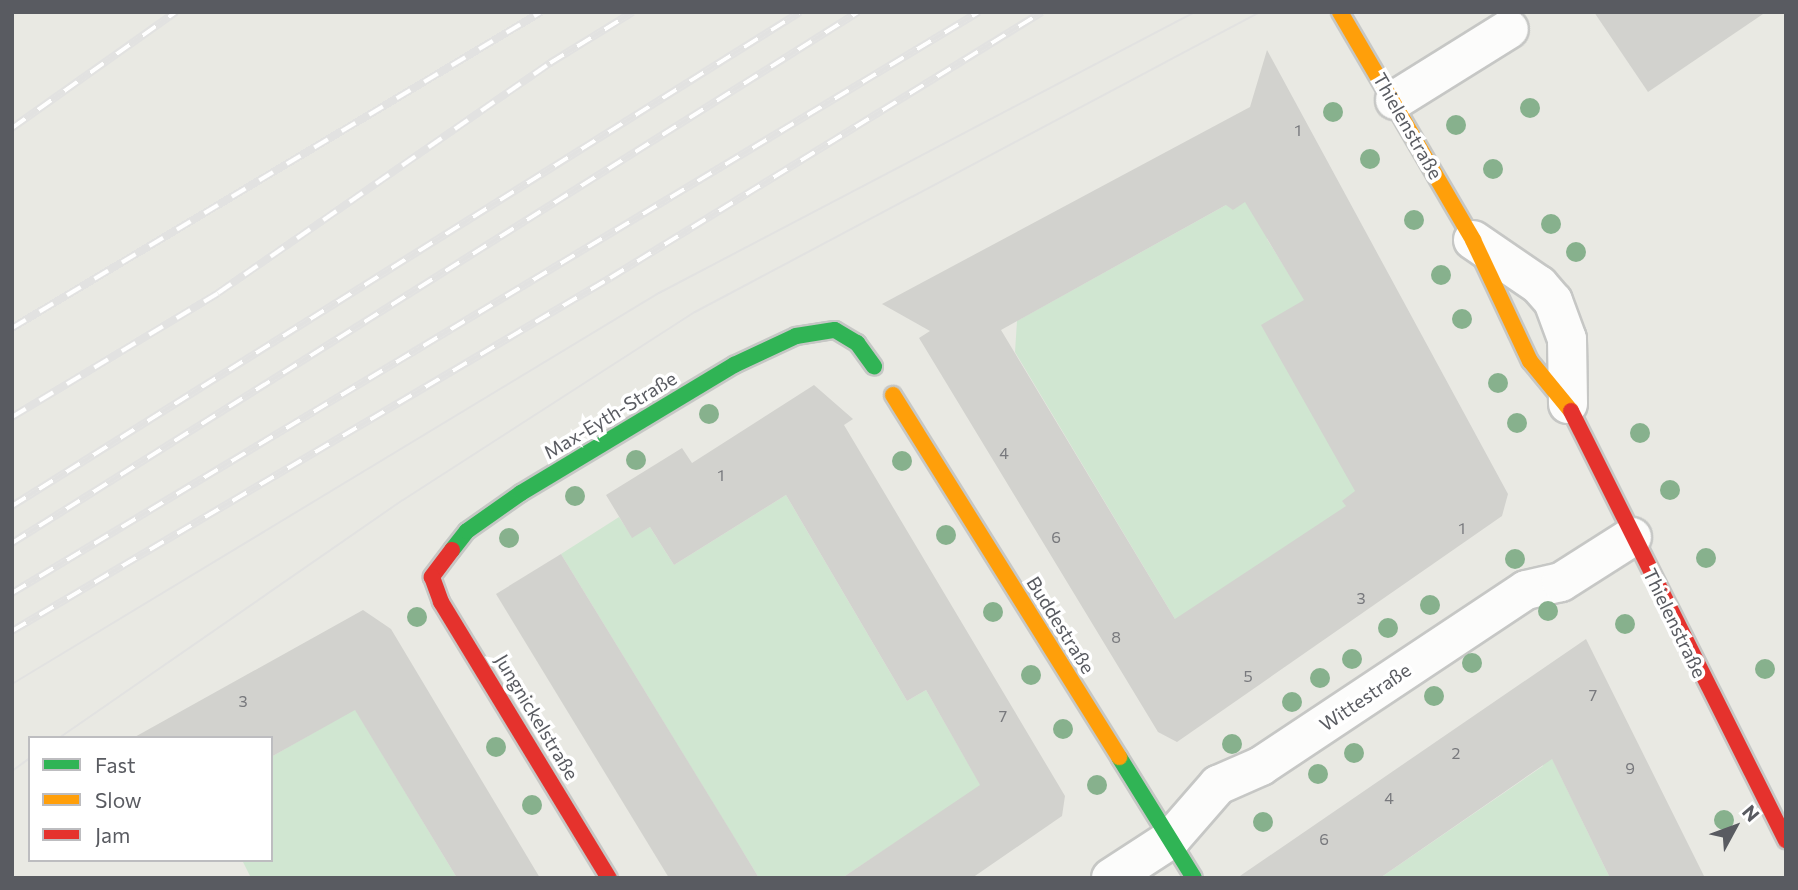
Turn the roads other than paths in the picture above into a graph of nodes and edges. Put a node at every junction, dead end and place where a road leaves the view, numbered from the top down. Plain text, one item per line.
1 (1340, 12) edge
2 (1509, 29) dead end
3 (1395, 100) junction
4 (1473, 240) joint
5 (874, 366) dead end
6 (892, 395) dead end
7 (1568, 404) joint
8 (1632, 537) junction
9 (432, 577) joint
10 (1171, 839) junction
11 (1786, 840) edge
12 (609, 878) edge
13 (1111, 878) edge
14 (1194, 878) edge

1 - 3 street, Thielenstraße
2 - 3 street
3 - 4 street, Thielenstraße
4 - 7 street, Thielenstraße
5 - 9 street, Max-Eyth-Straße
6 - 10 street, Buddestraße
7 - 8 street, Thielenstraße
8 - 10 street, Wittestraße
8 - 11 street, Thielenstraße
9 - 12 street, Jungnickelstraße
10 - 13 street, Wittestraße
10 - 14 street, Buddestraße

